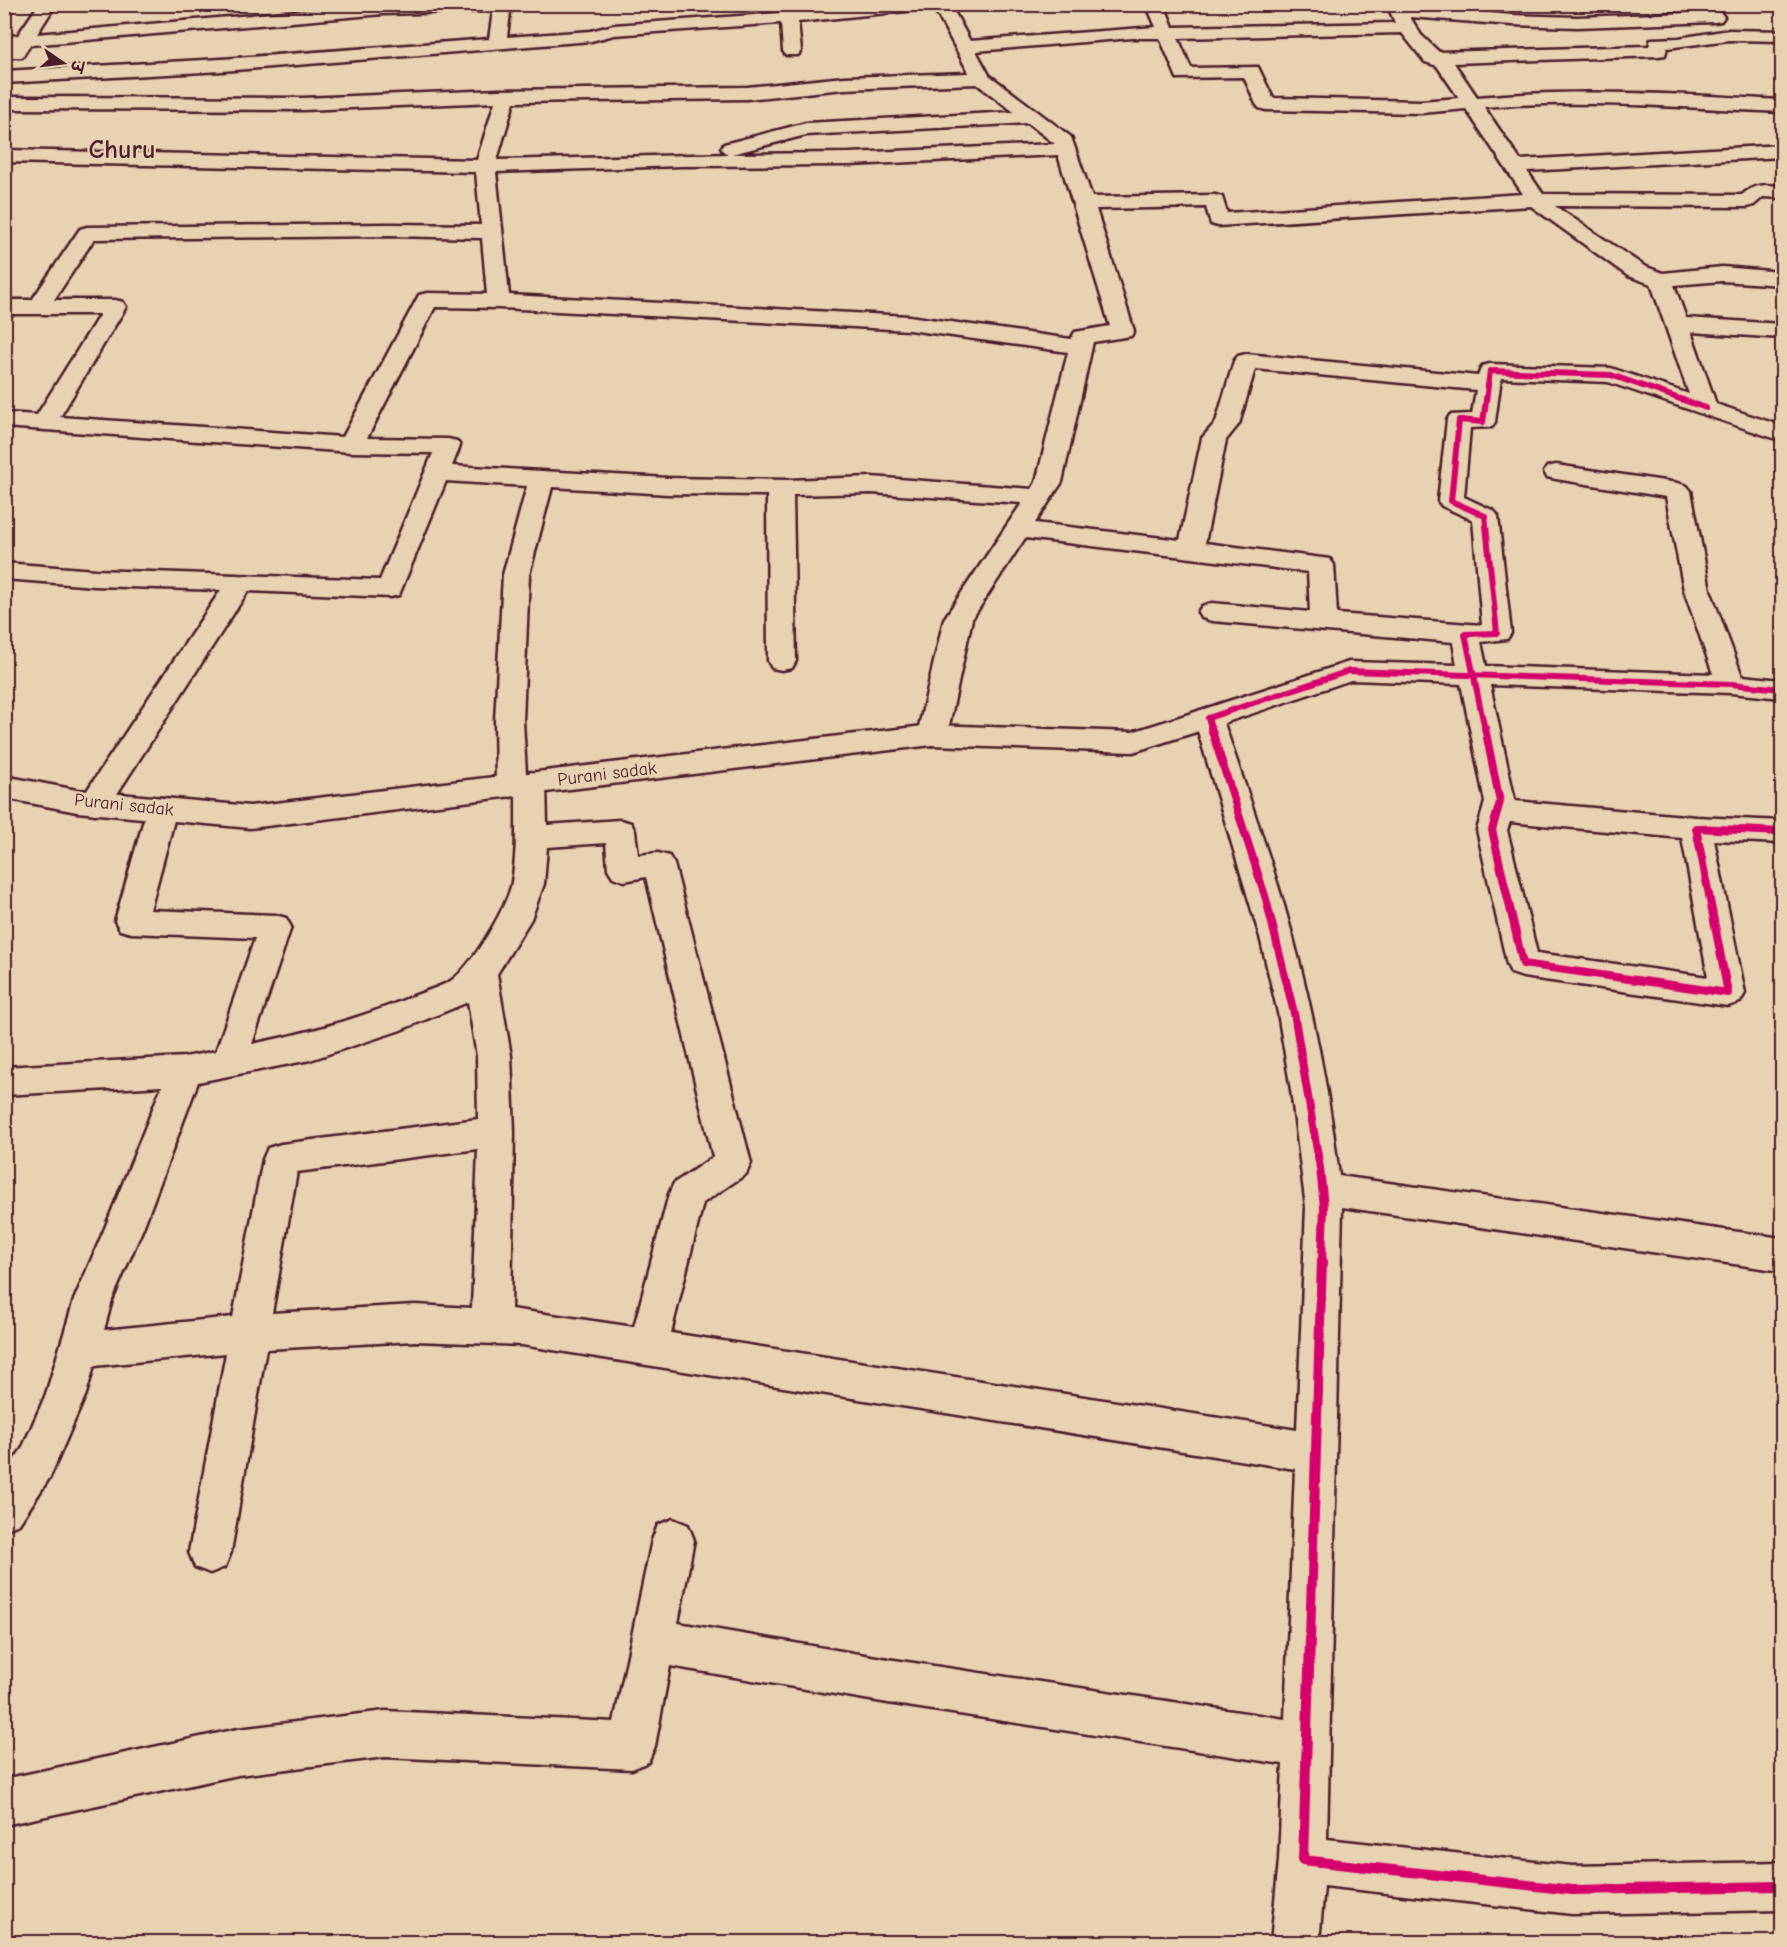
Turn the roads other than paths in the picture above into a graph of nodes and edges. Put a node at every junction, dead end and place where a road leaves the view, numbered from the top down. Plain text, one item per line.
1 (48, 4) edge
2 (926, 4) edge
3 (941, 4) edge
4 (1155, 4) edge
5 (1575, 4) edge
6 (453, 5) edge
7 (787, 11) edge
8 (1711, 11) edge
9 (115, 14) dead end
10 (610, 14) dead end
11 (1400, 14) edge
12 (1584, 22) junction
13 (607, 32) junction
14 (1168, 32) junction
15 (103, 34) junction
16 (1729, 35) junction
17 (1782, 36) edge
18 (24, 41) junction
19 (4, 42) edge
20 (497, 43) junction
21 (964, 47) junction
22 (792, 51) dead end
23 (1431, 58) junction
24 (4, 69) edge
25 (89, 73) junction
26 (4, 77) edge
27 (981, 78) junction
28 (506, 96) junction
29 (70, 102) junction
30 (1469, 102) junction
31 (4, 103) edge
32 (1782, 106) edge
33 (1032, 117) junction
34 (1066, 149) junction
35 (1782, 151) edge
36 (4, 156) edge
37 (681, 160) junction
38 (485, 166) junction
39 (1513, 166) junction
40 (1782, 192) edge
41 (1536, 200) junction
42 (1083, 203) junction
43 (491, 232) junction
44 (1782, 279) edge
45 (1660, 280) junction
46 (499, 301) junction
47 (4, 307) edge
48 (38, 308) junction
49 (1676, 324) junction
50 (1782, 331) edge
51 (1080, 347) junction
52 (1488, 384) junction
53 (1706, 408) junction
54 (4, 420) edge
55 (44, 423) junction
56 (1782, 434) edge
57 (351, 445) junction
58 (1556, 472) dead end
59 (437, 473) junction
60 (542, 479) junction
61 (780, 488) junction
62 (1039, 497) junction
63 (1017, 529) junction
64 (1191, 550) junction
65 (4, 571) edge
66 (240, 582) junction
67 (1212, 612) dead end
68 (1324, 622) junction
69 (1465, 634) junction
70 (782, 661) dead end
71 (1473, 676) junction
72 (1731, 684) junction
73 (1782, 688) edge
74 (1208, 717) junction
75 (932, 735) junction
76 (521, 785) junction
77 (4, 787) edge
78 (95, 802) junction
79 (162, 809) junction
80 (1497, 810) junction
81 (1696, 828) junction
82 (1782, 832) edge
83 (532, 837) junction
84 (480, 971) junction
85 (229, 1062) junction
86 (185, 1071) junction
87 (4, 1080) edge
88 (496, 1132) junction
89 (1323, 1189) junction
90 (1782, 1254) edge
91 (491, 1325) junction
92 (248, 1333) junction
93 (648, 1346) junction
94 (78, 1350) junction
95 (1316, 1453) junction
96 (7, 1502) edge
97 (674, 1540) dead end
98 (210, 1552) dead end
99 (653, 1641) junction
100 (1307, 1745) junction
101 (4, 1802) edge
102 (1303, 1860) junction
103 (1782, 1886) edge
104 (1295, 1942) edge

1 - 18 street
2 - 7 street
3 - 21 street
4 - 14 street
5 - 12 street
6 - 15 street
6 - 20 street
7 - 13 street
7 - 22 street
8 - 12 street
8 - 16 street
9 - 15 street
10 - 13 street
11 - 12 street
11 - 14 street
11 - 23 street
13 - 20 street
14 - 21 street
14 - 30 street
15 - 18 street
15 - 25 street
16 - 17 street
16 - 23 street
18 - 19 street
18 - 24 street
20 - 25 street
21 - 27 street
23 - 30 street
25 - 26 street
25 - 29 street
27 - 28 street
27 - 33 street
28 - 29 street
28 - 38 street
29 - 31 street
30 - 32 street
30 - 39 street
33 - 34 street
33 - 37 street
34 - 37 street
34 - 42 street
35 - 39 street
36 - 38 street
37 - 38 street
38 - 43 street
39 - 41 street
40 - 41 street
41 - 42 street
41 - 45 street
42 - 51 street
43 - 46 street
43 - 48 street
44 - 45 street
45 - 49 street
46 - 51 street
46 - 57 street
47 - 48 street
48 - 55 street
49 - 50 street
49 - 53 street
51 - 62 street
52 - 53 street
52 - 64 street
52 - 69 street
53 - 56 street
54 - 55 street
55 - 57 street
57 - 59 street
58 - 72 street
59 - 60 street
59 - 66 street
60 - 61 street
60 - 76 street
61 - 62 street
61 - 70 street
62 - 63 street
63 - 64 street
63 - 75 street
64 - 68 street
65 - 66 street
66 - 78 street
67 - 68 street
68 - 69 street
69 - 71 street
71 - 72 street, Purani sadak
71 - 74 street, Purani sadak
71 - 80 street
72 - 73 street, Purani sadak
74 - 75 street, Purani sadak
74 - 89 street
75 - 76 street, Purani sadak
76 - 79 street, Purani sadak
76 - 83 street
77 - 78 street, Purani sadak
78 - 79 street, Purani sadak
79 - 85 street
80 - 81 street
80 - 81 street
81 - 82 street
83 - 84 street
83 - 93 street
84 - 85 street
84 - 88 street
85 - 86 street
86 - 87 street
86 - 94 street
88 - 91 street
88 - 92 street
89 - 90 street
89 - 95 street
91 - 92 street
91 - 93 street
92 - 94 street
92 - 98 street
93 - 95 street
94 - 96 street
95 - 100 street
97 - 99 street
99 - 100 street
99 - 101 street
100 - 102 street
102 - 103 street
102 - 104 street

